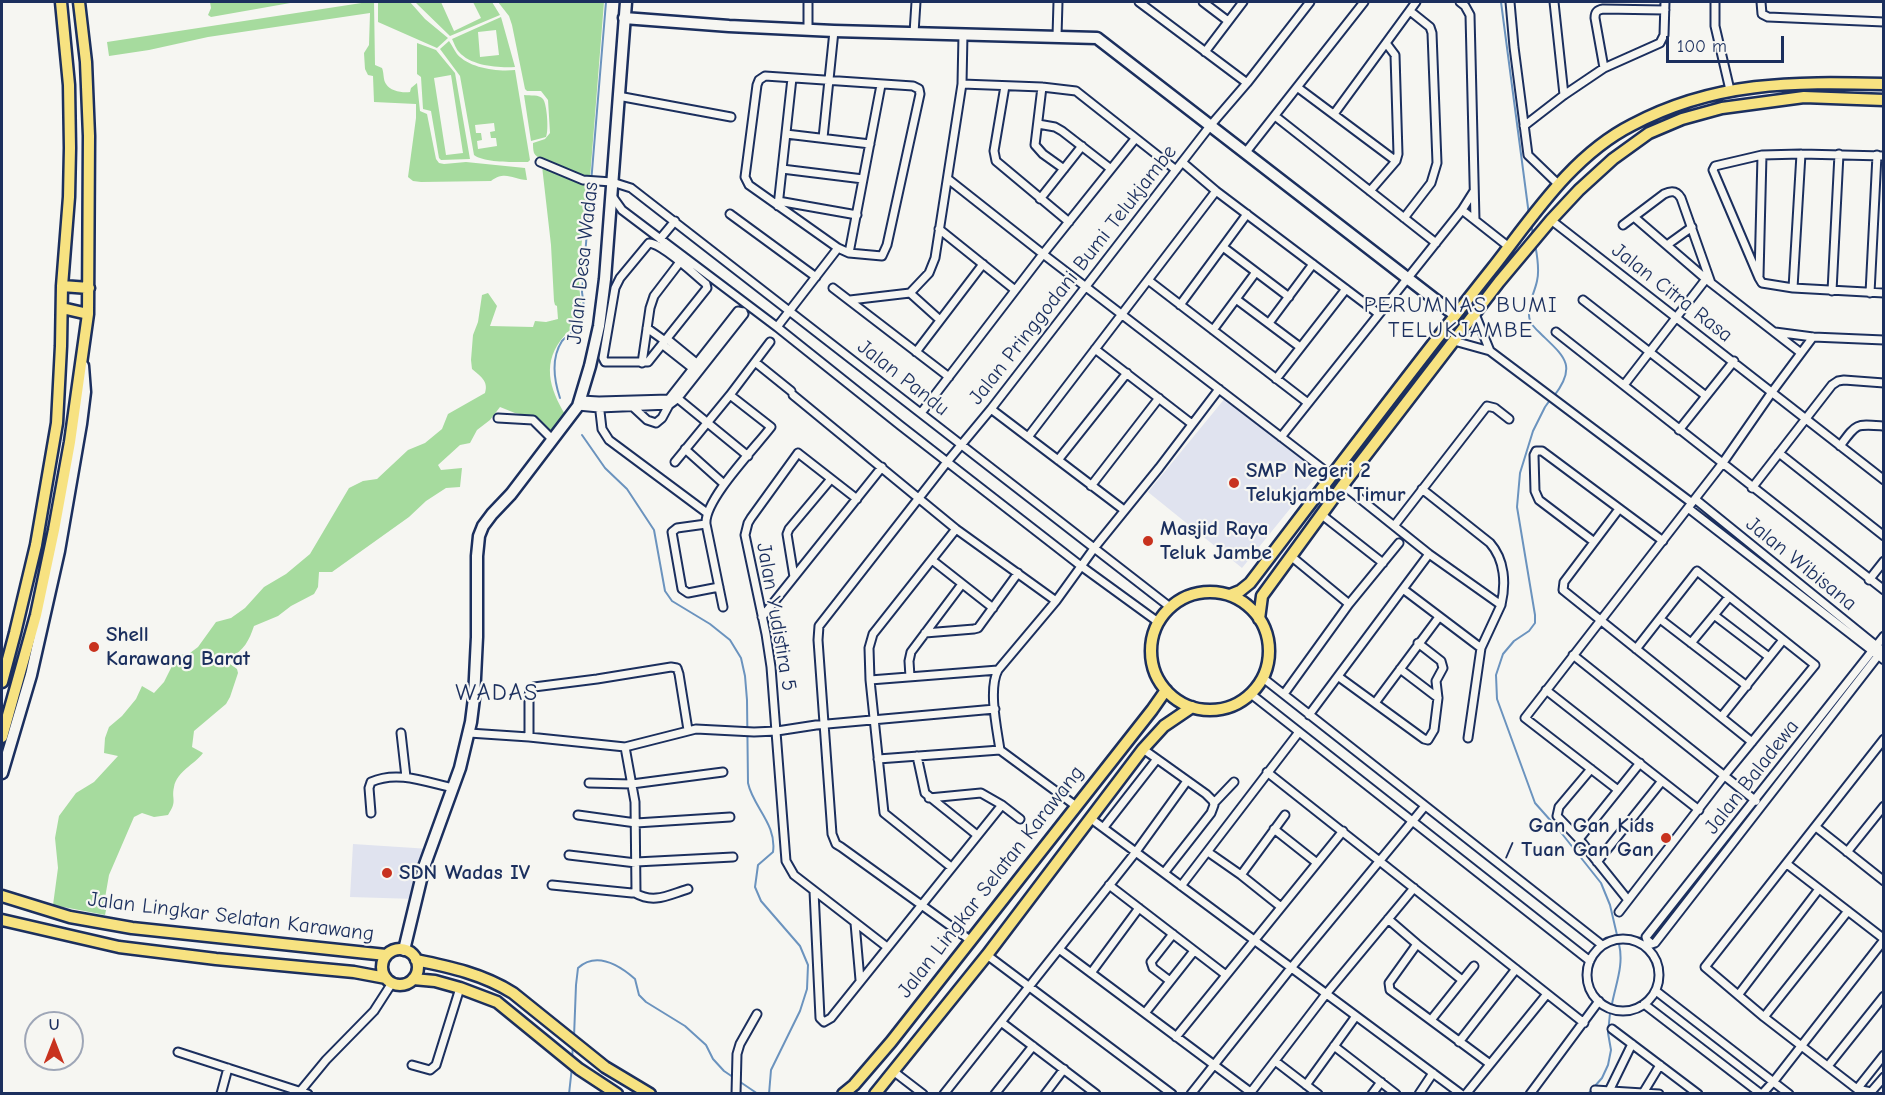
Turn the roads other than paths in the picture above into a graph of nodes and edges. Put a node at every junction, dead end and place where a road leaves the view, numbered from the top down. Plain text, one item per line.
1 (61, 2) edge
2 (80, 2) edge
3 (626, 2) edge
4 (808, 2) edge
5 (916, 2) edge
6 (1058, 2) edge
7 (1139, 2) edge
8 (1203, 2) edge
9 (1243, 2) edge
10 (1310, 2) edge
11 (1364, 2) edge
12 (1416, 2) edge
13 (1460, 2) edge
14 (1510, 2) edge
15 (1554, 2) edge
16 (1665, 2) edge
17 (1714, 2) edge
18 (1761, 2) edge
19 (1665, 10) junction
20 (1410, 11) junction
21 (624, 18) junction
22 (1228, 21) junction
23 (1884, 22) edge
24 (808, 29) junction
25 (834, 31) junction
26 (914, 33) junction
27 (963, 34) junction
28 (1057, 36) junction
29 (1386, 43) junction
30 (1205, 52) junction
31 (1604, 68) junction
32 (792, 78) junction
33 (829, 80) junction
34 (1247, 83) junction
35 (962, 84) junction
36 (1884, 84) edge
37 (882, 85) junction
38 (1005, 86) junction
39 (1042, 87) junction
40 (1297, 87) junction
41 (1730, 90) junction
42 (1563, 95) junction
43 (618, 96) junction
44 (1884, 100) edge
45 (1334, 114) junction
46 (1275, 116) junction
47 (731, 117) dead end
48 (1038, 124) junction
49 (1210, 126) junction
50 (1524, 126) junction
51 (786, 134) junction
52 (824, 138) junction
53 (1135, 139) junction
54 (870, 144) junction
55 (1082, 146) junction
56 (1245, 152) junction
57 (1801, 154) junction
58 (1839, 154) junction
59 (1762, 155) junction
60 (1880, 156) edge
61 (1396, 161) junction
62 (540, 162) dead end
63 (1182, 162) junction
64 (782, 169) junction
65 (1064, 169) junction
66 (1111, 169) junction
67 (1176, 170) junction
68 (863, 179) junction
69 (948, 179) junction
70 (612, 182) junction
71 (1558, 184) junction
72 (1216, 191) junction
73 (1370, 191) junction
74 (1474, 191) junction
75 (612, 196) junction
76 (1040, 199) junction
77 (778, 203) junction
78 (1462, 210) junction
79 (730, 214) dead end
80 (1248, 214) junction
81 (857, 215) junction
82 (1634, 217) junction
83 (1404, 218) junction
84 (1475, 220) junction
85 (1551, 220) junction
86 (675, 221) junction
87 (1069, 222) junction
88 (1623, 225) dead end
89 (1692, 227) junction
90 (939, 229) junction
91 (660, 239) junction
92 (1436, 243) junction
93 (1667, 244) junction
94 (1223, 247) junction
95 (1509, 247) junction
96 (838, 248) junction
97 (849, 253) junction
98 (1043, 254) junction
99 (680, 262) junction
100 (983, 264) junction
101 (1313, 264) junction
102 (1256, 272) junction
103 (816, 277) junction
104 (1407, 278) junction
105 (1758, 278) junction
106 (1148, 280) junction
107 (1709, 281) junction
108 (62, 286) junction
109 (1086, 287) junction
110 (89, 288) junction
111 (833, 288) dead end
112 (1793, 288) junction
113 (1346, 289) junction
114 (1015, 290) junction
115 (1832, 291) junction
116 (910, 293) junction
117 (1870, 293) junction
118 (1884, 293) edge
119 (1288, 297) junction
120 (1236, 299) junction
121 (850, 300) junction
122 (1583, 300) dead end
123 (1180, 305) junction
124 (62, 308) junction
125 (790, 311) junction
126 (88, 314) junction
127 (1378, 314) junction
128 (1475, 314) junction
129 (1121, 315) junction
130 (1455, 315) junction
131 (736, 318) dead end
132 (1676, 318) junction
133 (940, 320) junction
134 (1269, 323) junction
135 (647, 327) junction
136 (777, 327) junction
137 (1213, 330) junction
138 (1556, 332) dead end
139 (1774, 332) junction
140 (1814, 337) junction
141 (1884, 340) edge
142 (1454, 341) junction
143 (665, 342) junction
144 (770, 342) dead end
145 (1300, 347) junction
146 (1095, 349) junction
147 (1490, 351) junction
148 (1650, 351) junction
149 (916, 352) junction
150 (1801, 353) junction
151 (83, 357) junction
152 (1734, 362) junction
153 (642, 363) junction
154 (755, 363) junction
155 (698, 368) junction
156 (1127, 373) junction
157 (949, 377) junction
158 (1276, 378) junction
159 (1884, 382) edge
160 (1624, 385) junction
161 (1219, 389) junction
162 (1772, 392) junction
163 (730, 395) junction
164 (1706, 396) junction
165 (1159, 398) junction
166 (671, 399) junction
167 (580, 403) junction
168 (1308, 403) junction
169 (599, 404) junction
170 (635, 404) junction
171 (991, 409) junction
172 (921, 413) junction
173 (498, 418) dead end
174 (1509, 419) dead end
175 (1805, 419) junction
176 (706, 423) junction
177 (1192, 424) junction
178 (1884, 426) edge
179 (1679, 430) junction
180 (1028, 437) junction
181 (1281, 437) junction
182 (552, 439) junction
183 (962, 445) junction
184 (1840, 446) junction
185 (685, 449) junction
186 (1779, 453) junction
187 (748, 456) junction
188 (1058, 460) junction
189 (675, 462) dead end
190 (947, 462) junction
191 (1722, 464) junction
192 (882, 467) junction
193 (1332, 476) junction
194 (831, 479) junction
195 (1884, 480) edge
196 (724, 484) junction
197 (1343, 485) junction
198 (1091, 486) junction
199 (1752, 488) junction
200 (1422, 489) junction
201 (857, 499) junction
202 (919, 499) junction
203 (1692, 504) junction
204 (1618, 509) junction
205 (1124, 510) junction
206 (707, 513) junction
207 (1322, 515) junction
208 (706, 525) junction
209 (1394, 526) junction
210 (956, 529) junction
211 (1884, 536) edge
212 (1593, 541) junction
213 (1663, 541) junction
214 (1399, 543) dead end
215 (1095, 547) junction
216 (1429, 554) junction
217 (1292, 557) junction
218 (932, 560) junction
219 (1884, 561) edge
220 (1383, 563) junction
221 (1081, 566) junction
222 (1018, 573) junction
223 (1788, 575) junction
224 (794, 577) junction
225 (1869, 580) junction
226 (1783, 581) junction
227 (962, 584) junction
228 (719, 587) junction
229 (1403, 589) junction
230 (1884, 590) edge
231 (1230, 595) junction
232 (1728, 597) junction
233 (1056, 601) junction
234 (1348, 604) junction
235 (1501, 606) junction
236 (723, 607) dead end
237 (1170, 607) junction
238 (993, 608) junction
239 (1714, 615) junction
240 (762, 617) junction
241 (1439, 617) junction
242 (1259, 619) junction
243 (1600, 619) junction
244 (1660, 619) junction
245 (1158, 622) junction
246 (925, 633) junction
247 (1884, 636) edge
248 (1784, 640) junction
249 (1418, 643) junction
250 (1691, 643) junction
251 (1481, 648) junction
252 (1636, 649) junction
253 (1880, 652) edge
254 (1573, 655) junction
255 (1769, 657) junction
256 (1400, 669) junction
257 (998, 670) junction
258 (910, 677) junction
259 (1339, 677) junction
260 (1263, 678) junction
261 (870, 680) junction
262 (2, 682) edge
263 (1747, 686) junction
264 (1166, 690) junction
265 (1546, 690) junction
266 (1251, 694) junction
267 (1284, 694) junction
268 (1438, 698) junction
269 (1375, 703) junction
270 (1192, 707) junction
271 (995, 709) junction
272 (1310, 715) junction
273 (1722, 716) junction
274 (874, 720) junction
275 (823, 725) junction
276 (688, 730) junction
277 (777, 730) junction
278 (401, 732) dead end
279 (1299, 732) junction
280 (469, 734) junction
281 (2, 737) edge
282 (529, 737) junction
283 (1468, 738) dead end
284 (1884, 739) edge
285 (1752, 742) junction
286 (625, 747) junction
287 (1143, 748) junction
288 (1000, 750) junction
289 (917, 756) junction
290 (878, 759) junction
291 (1157, 759) junction
292 (1640, 763) junction
293 (1591, 769) junction
294 (2, 772) edge
295 (723, 772) dead end
296 (1267, 772) junction
297 (1724, 776) junction
298 (406, 777) junction
299 (1187, 781) junction
300 (1662, 781) junction
301 (1234, 782) dead end
302 (589, 783) dead end
303 (632, 784) junction
304 (453, 788) junction
305 (1618, 790) junction
306 (929, 798) junction
307 (1214, 803) junction
308 (1758, 803) junction
309 (1002, 805) junction
310 (1076, 806) junction
311 (1425, 806) junction
312 (1884, 806) edge
313 (1698, 810) junction
314 (371, 813) dead end
315 (578, 815) dead end
316 (1285, 815) dead end
317 (730, 817) dead end
318 (1090, 818) junction
319 (1020, 819) dead end
320 (1413, 822) junction
321 (636, 823) junction
322 (1104, 827) junction
323 (1816, 827) junction
324 (1274, 829) junction
325 (1343, 831) junction
326 (977, 836) junction
327 (1578, 839) junction
328 (1208, 852) junction
329 (1847, 852) junction
330 (1135, 853) junction
331 (569, 855) dead end
332 (733, 857) dead end
333 (1380, 861) junction
334 (1597, 862) junction
335 (636, 863) junction
336 (1317, 863) junction
337 (1787, 864) junction
338 (951, 867) junction
339 (1164, 873) junction
340 (1241, 875) junction
341 (1884, 881) edge
342 (552, 885) dead end
343 (1109, 885) junction
344 (1181, 886) junction
345 (1414, 888) junction
346 (688, 889) dead end
347 (1819, 889) junction
348 (814, 891) junction
349 (635, 892) junction
350 (2, 896) edge
351 (1628, 900) junction
352 (921, 905) junction
353 (1281, 907) junction
354 (1139, 908) junction
355 (1848, 911) junction
356 (1619, 912) dead end
357 (1388, 919) junction
358 (2, 921) edge
359 (855, 923) junction
360 (1173, 934) junction
361 (970, 940) junction
362 (1884, 940) edge
363 (1254, 941) junction
364 (1417, 944) junction
365 (1602, 945) junction
366 (887, 947) junction
367 (1059, 949) junction
368 (404, 950) junction
369 (1194, 951) junction
370 (386, 955) junction
371 (987, 955) junction
372 (416, 960) junction
373 (1590, 961) junction
374 (1474, 966) dead end
375 (1290, 968) junction
376 (1516, 969) junction
377 (1091, 973) junction
378 (1226, 975) junction
379 (413, 979) junction
380 (860, 980) junction
381 (1462, 980) junction
382 (389, 981) junction
383 (1170, 981) junction
384 (1029, 986) junction
385 (460, 988) junction
386 (1656, 991) junction
387 (1326, 994) junction
388 (1547, 994) junction
389 (1739, 994) junction
390 (1884, 996) edge
391 (1599, 1001) junction
392 (922, 1002) junction
393 (1644, 1004) junction
394 (1145, 1013) junction
395 (757, 1014) dead end
396 (940, 1014) junction
397 (1356, 1016) junction
398 (1764, 1017) junction
399 (1431, 1020) junction
400 (1001, 1022) junction
401 (1584, 1023) junction
402 (1612, 1029) dead end
403 (1176, 1037) junction
404 (1460, 1042) junction
405 (1632, 1044) junction
406 (1033, 1046) junction
407 (1334, 1046) junction
408 (1801, 1046) junction
409 (178, 1052) dead end
410 (1884, 1055) edge
411 (1275, 1061) junction
412 (1490, 1064) junction
413 (412, 1065) dead end
414 (1660, 1065) junction
415 (1214, 1066) junction
416 (1828, 1066) junction
417 (228, 1068) junction
418 (1064, 1069) junction
419 (893, 1071) junction
420 (1433, 1073) junction
421 (1884, 1077) edge
422 (1774, 1081) junction
423 (1381, 1082) junction
424 (1306, 1085) junction
425 (1086, 1086) junction
426 (1857, 1089) junction
427 (1596, 1090) dead end
428 (1610, 1091) junction
429 (298, 1092) edge
430 (1252, 1093) edge
431 (1643, 1093) edge
432 (220, 1094) edge
433 (308, 1094) edge
434 (617, 1094) edge
435 (650, 1094) edge
436 (736, 1094) edge
437 (843, 1094) edge
438 (875, 1094) edge
439 (923, 1094) edge
440 (944, 1094) edge
441 (995, 1094) edge
442 (1045, 1094) edge
443 (1080, 1094) edge
444 (1096, 1094) edge
445 (1172, 1094) edge
446 (1191, 1094) edge
447 (1318, 1094) edge
448 (1372, 1094) edge
449 (1396, 1094) edge
450 (1419, 1094) edge
451 (1461, 1094) edge
452 (1466, 1094) edge
453 (1530, 1094) edge
454 (1659, 1094) edge
455 (1698, 1094) edge
456 (1761, 1094) edge
457 (1789, 1094) edge

1 - 108 main road
2 - 110 main road
3 - 21 main road, Jalan Desa Wadas
4 - 24 street
5 - 26 street
6 - 28 street
7 - 30 street
8 - 22 street
9 - 22 street
10 - 34 street, Jalan Pringgodani Bumi Telukjambe
11 - 40 street
12 - 20 street
13 - 74 street
14 - 50 street
15 - 42 street
16 - 19 street
17 - 41 street
18 - 23 street
19 - 31 street
19 - 31 street
20 - 29 street
20 - 83 street
21 - 24 main road
21 - 43 main road, Jalan Desa Wadas
22 - 30 street
24 - 25 main road
25 - 26 main road
25 - 33 street
26 - 27 main road
27 - 28 main road
27 - 35 street
28 - 49 main road
29 - 45 street
29 - 61 street
30 - 34 street
31 - 42 street
32 - 33 street
32 - 51 street
32 - 77 street
33 - 37 street
33 - 52 street
34 - 49 street, Jalan Pringgodani Bumi Telukjambe
35 - 38 street
35 - 69 street
36 - 41 main road
37 - 54 street
37 - 97 street
38 - 39 street
38 - 76 street
39 - 48 street
39 - 53 street
40 - 45 street
40 - 46 street
41 - 71 main road
42 - 50 street
43 - 47 street
43 - 70 main road, Jalan Desa Wadas
44 - 85 main road
45 - 61 street
46 - 56 street
46 - 73 street
48 - 55 street
48 - 65 street
49 - 56 main road
49 - 63 street, Jalan Pringgodani Bumi Telukjambe
50 - 71 street
51 - 52 street
51 - 64 street
52 - 54 street
53 - 66 street
53 - 67 street
54 - 68 street
55 - 65 street
55 - 66 street
56 - 104 main road
57 - 58 street
57 - 59 street
57 - 112 street
58 - 60 street
58 - 115 street
59 - 105 street
59 - 105 street
60 - 117 street
61 - 73 street
62 - 70 street, Jalan Pandu
63 - 67 street, Jalan Pringgodani Bumi Telukjambe
63 - 72 street
64 - 68 street
64 - 77 street
65 - 76 street
66 - 87 street
67 - 109 street, Jalan Pringgodani Bumi Telukjambe
68 - 81 street
69 - 90 street
69 - 98 street
70 - 75 main road, Jalan Desa Wadas
70 - 86 street, Jalan Pandu
71 - 95 main road
72 - 80 street
72 - 106 street
73 - 83 street
74 - 78 street
74 - 84 street
75 - 91 street, Jalan Pandu
75 - 167 main road, Jalan Desa Wadas
76 - 87 street
77 - 81 street
77 - 96 street
78 - 84 street
78 - 92 street
79 - 103 street
80 - 94 street
80 - 101 street
81 - 97 street
82 - 88 street
82 - 89 street
82 - 93 street
83 - 92 street
84 - 95 street
85 - 128 main road
85 - 132 street, Jalan Citra Rasa
86 - 91 street
86 - 125 street, Jalan Pandu
87 - 98 street
89 - 93 street
89 - 107 street
90 - 100 street
90 - 116 street
91 - 136 street, Jalan Pandu
92 - 104 street
93 - 107 street
94 - 102 street
94 - 123 street
95 - 130 main road
96 - 97 street
96 - 103 street
98 - 109 street
98 - 114 street
99 - 135 street
99 - 143 street
99 - 153 street
100 - 114 street
100 - 133 street
101 - 113 street
101 - 119 street
102 - 119 street
102 - 120 street
103 - 125 street
104 - 127 street
104 - 130 main road
105 - 112 street
106 - 123 street
106 - 129 street
107 - 132 street
107 - 139 street
108 - 110 main road
108 - 124 main road
109 - 129 street
109 - 171 street, Jalan Pringgodani Bumi Telukjambe
110 - 126 main road
111 - 121 street
112 - 115 street
113 - 127 street
113 - 145 street
114 - 157 street
115 - 117 street
116 - 121 street
116 - 133 street
117 - 118 street
119 - 134 street
120 - 134 street
120 - 137 street
121 - 149 street
122 - 148 street
123 - 137 street
124 - 126 main road
124 - 262 main road
125 - 136 street
125 - 172 street, Jalan Pandu
126 - 151 main road
127 - 168 street
128 - 142 main road
128 - 147 street
129 - 146 street
129 - 161 street
130 - 193 main road
131 - 155 street
132 - 148 street
132 - 152 street, Jalan Citra Rasa
133 - 149 street
134 - 145 street
135 - 143 street
135 - 153 street
136 - 190 street, Jalan Pandu
137 - 158 street
138 - 160 street
139 - 140 street
139 - 150 street
140 - 141 street
140 - 150 street
142 - 147 street
142 - 197 main road
143 - 153 street
143 - 155 street
144 - 154 street
145 - 158 street
146 - 156 street
146 - 180 street
147 - 203 street
148 - 160 street
148 - 164 street
149 - 157 street
150 - 162 street
151 - 281 main road
151 - 294 main road
152 - 162 street, Jalan Citra Rasa
152 - 164 street
154 - 163 street
154 - 192 street
155 - 166 street
156 - 165 street
156 - 188 street
157 - 172 street
158 - 168 street
159 - 175 street
160 - 179 street
161 - 177 street
161 - 181 street
162 - 175 street, Jalan Citra Rasa
162 - 191 street
163 - 176 street
163 - 187 street
164 - 179 street
165 - 177 street
165 - 198 street
166 - 170 street
166 - 170 street
166 - 176 street
167 - 169 street
167 - 182 main road, Jalan Desa Wadas
168 - 181 street
169 - 170 street
169 - 206 street
171 - 180 street
171 - 183 street, Jalan Pringgodani Bumi Telukjambe
172 - 183 street, Jalan Pandu
173 - 182 street
174 - 200 street
175 - 184 street, Jalan Citra Rasa
175 - 186 street
176 - 185 street
176 - 187 street
177 - 205 street
178 - 184 street
179 - 191 street
180 - 188 street
181 - 193 street
182 - 280 main road, Jalan Desa Wadas
183 - 190 street, Jalan Pringgodani Bumi Telukjambe
183 - 215 street, Jalan Pandu
184 - 195 street, Jalan Citra Rasa
185 - 189 street
185 - 196 street
186 - 199 street
186 - 211 street
187 - 196 street
188 - 198 street
190 - 202 street, Jalan Pringgodani Bumi Telukjambe
190 - 221 street, Jalan Pandu
191 - 199 street
191 - 203 street
192 - 201 street
192 - 202 street
193 - 231 main road
194 - 201 street
194 - 224 street
194 - 240 street, Jalan Yudistira 5
196 - 206 street
197 - 207 main road
197 - 209 street
198 - 205 street
199 - 225 street
200 - 209 street
200 - 235 street
201 - 224 street
202 - 210 street
202 - 275 street, Jalan Pringgodani Bumi Telukjambe
203 - 213 street
203 - 223 street, Jalan Wibisana
203 - 226 street, Jalan Wibisana
204 - 212 street
204 - 212 street
204 - 213 street
205 - 215 street
206 - 208 street
207 - 217 main road
207 - 220 street
208 - 228 street
208 - 228 street
209 - 216 street
210 - 218 street
210 - 222 street
212 - 243 street
213 - 243 street
214 - 220 street
215 - 221 street
215 - 237 street, Jalan Pandu
216 - 229 street
216 - 235 street
217 - 234 street
217 - 242 main road
218 - 227 street
218 - 261 street
219 - 225 street
220 - 234 street
221 - 233 street
221 - 245 street, Jalan Pandu
222 - 233 street
222 - 238 street
223 - 226 street
223 - 253 street, Jalan Wibisana
224 - 240 street
225 - 230 street
226 - 253 street, Jalan Wibisana
227 - 238 street
227 - 246 street
228 - 236 street
229 - 241 street
229 - 259 street
231 - 237 main road
231 - 242 main road
232 - 239 street
232 - 244 street
232 - 248 street
233 - 257 street
234 - 267 street
235 - 251 street
237 - 245 main road
238 - 246 street
239 - 250 street
239 - 255 street
240 - 277 street, Jalan Yudistira 5
241 - 249 street
241 - 251 street
242 - 260 main road
243 - 252 street
243 - 254 street
244 - 250 street
244 - 252 street
245 - 264 main road
246 - 258 street
247 - 253 street, Jalan Baladewa
248 - 255 street
248 - 285 street
249 - 256 street
249 - 268 street
250 - 263 street
251 - 283 street
252 - 273 street
253 - 308 street, Jalan Baladewa
254 - 265 street
254 - 297 street
255 - 263 street
256 - 268 street
256 - 269 street
257 - 258 street
257 - 271 street
258 - 261 street
259 - 269 street
259 - 272 street
260 - 266 main road
260 - 267 street
261 - 274 street
263 - 273 street
264 - 270 main road
264 - 310 main road, Jalan Lingkar Selatan Karawang
265 - 292 street
265 - 293 street
266 - 270 main road
266 - 279 street
267 - 272 street
268 - 269 street
270 - 287 main road, Jalan Lingkar Selatan Karawang
271 - 274 street
271 - 288 street
272 - 311 street
273 - 285 street
274 - 275 street
274 - 290 street
275 - 277 street
275 - 352 street, Jalan Pringgodani Bumi Telukjambe
276 - 277 street
276 - 282 street
276 - 286 street
277 - 348 street, Jalan Yudistira 5
278 - 298 street
279 - 296 street
279 - 320 street
280 - 282 street
280 - 304 main road, Jalan Desa Wadas
282 - 286 street
284 - 323 street
285 - 297 street
286 - 303 street
287 - 291 street
287 - 318 main road, Jalan Lingkar Selatan Karawang
288 - 289 street
288 - 310 street
289 - 290 street
289 - 306 street
290 - 338 street
291 - 299 street
291 - 322 street
292 - 300 street
292 - 305 street
293 - 305 street
293 - 327 street
295 - 303 street
296 - 325 street
296 - 328 street
297 - 308 street
297 - 313 street
298 - 304 street
298 - 314 street
299 - 307 street
299 - 330 street
300 - 313 street
300 - 334 street
301 - 307 street
302 - 303 street
303 - 321 street
304 - 368 main road, Jalan Desa Wadas
305 - 327 street
306 - 309 street
306 - 326 street
307 - 339 street
308 - 308 street, Jalan Baladewa
309 - 319 street
309 - 326 street
310 - 361 main road, Jalan Lingkar Selatan Karawang
311 - 320 street
311 - 365 street
312 - 329 street
313 - 351 street
315 - 321 street
316 - 324 street
317 - 321 street
318 - 322 street
318 - 371 main road, Jalan Lingkar Selatan Karawang
320 - 333 street
320 - 373 street
321 - 335 street
322 - 330 street
323 - 329 street
323 - 337 street
324 - 336 street
324 - 340 street
325 - 333 street
325 - 336 street
326 - 338 street
327 - 334 street
328 - 340 street
328 - 344 street
329 - 341 street
330 - 339 street
330 - 343 street
331 - 335 street
332 - 335 street
333 - 345 street
333 - 375 street
334 - 351 street
335 - 349 street
336 - 353 street
337 - 347 street
337 - 389 street
338 - 352 street
339 - 344 street
340 - 353 street
342 - 349 street
343 - 354 street
343 - 367 street
344 - 363 street
345 - 357 street
345 - 376 street
346 - 349 street
347 - 355 street
347 - 389 street
348 - 359 street, Jalan Yudistira 5
348 - 380 street
350 - 370 main road, Jalan Lingkar Selatan Karawang
351 - 356 street
352 - 361 street, Jalan Pringgodani Bumi Telukjambe
352 - 366 street
353 - 363 street
354 - 360 street
354 - 377 street
355 - 362 street
355 - 398 street
357 - 364 street
357 - 387 street
358 - 382 main road, Jalan Lingkar Selatan Karawang
359 - 366 street, Jalan Yudistira 5
359 - 380 street
360 - 369 street
360 - 383 street
361 - 392 main road, Jalan Lingkar Selatan Karawang
362 - 408 street
363 - 375 street
363 - 378 street
364 - 381 street
364 - 399 street
365 - 373 street
365 - 386 street
366 - 380 street
367 - 377 street
367 - 384 street
368 - 370 main road
368 - 372 main road
369 - 378 street
369 - 383 street
370 - 382 main road
371 - 384 street
371 - 396 main road, Jalan Lingkar Selatan Karawang
372 - 379 main road
372 - 435 main road
373 - 391 street
374 - 381 street
375 - 387 street
375 - 415 street
376 - 388 street
376 - 404 street
377 - 394 street
378 - 403 street
379 - 382 main road
379 - 385 main road
381 - 399 street
382 - 429 street
383 - 394 street
384 - 400 street
384 - 445 street
385 - 413 street
385 - 434 main road
386 - 393 street
386 - 422 street
387 - 397 street
387 - 411 street
388 - 401 street
388 - 412 street
389 - 398 street
390 - 416 street
391 - 393 street
391 - 401 street
392 - 396 main road
392 - 437 main road, Jalan Lingkar Selatan Karawang
393 - 456 street
394 - 403 street
395 - 436 street
396 - 419 main road, Jalan Lingkar Selatan Karawang
397 - 407 street
397 - 420 street
398 - 408 street
399 - 404 street
400 - 406 street
400 - 440 street
401 - 453 street
402 - 405 street
403 - 415 street
404 - 412 street
405 - 414 street
405 - 428 street
406 - 418 street
406 - 441 street
407 - 423 street
407 - 424 street
408 - 416 street
408 - 422 street
409 - 417 street
410 - 426 street
411 - 424 street
411 - 430 street
412 - 452 street
414 - 431 street
414 - 455 street
415 - 430 street
415 - 446 street
416 - 426 street
417 - 429 street
417 - 432 street
418 - 425 street
418 - 442 street
419 - 438 main road, Jalan Lingkar Selatan Karawang
419 - 439 street
420 - 450 street
420 - 451 street
421 - 426 street
422 - 456 street
422 - 457 street
423 - 448 street
423 - 449 street
424 - 447 street
425 - 443 street
425 - 444 street
427 - 428 street
428 - 431 street
429 - 433 street
431 - 454 street

